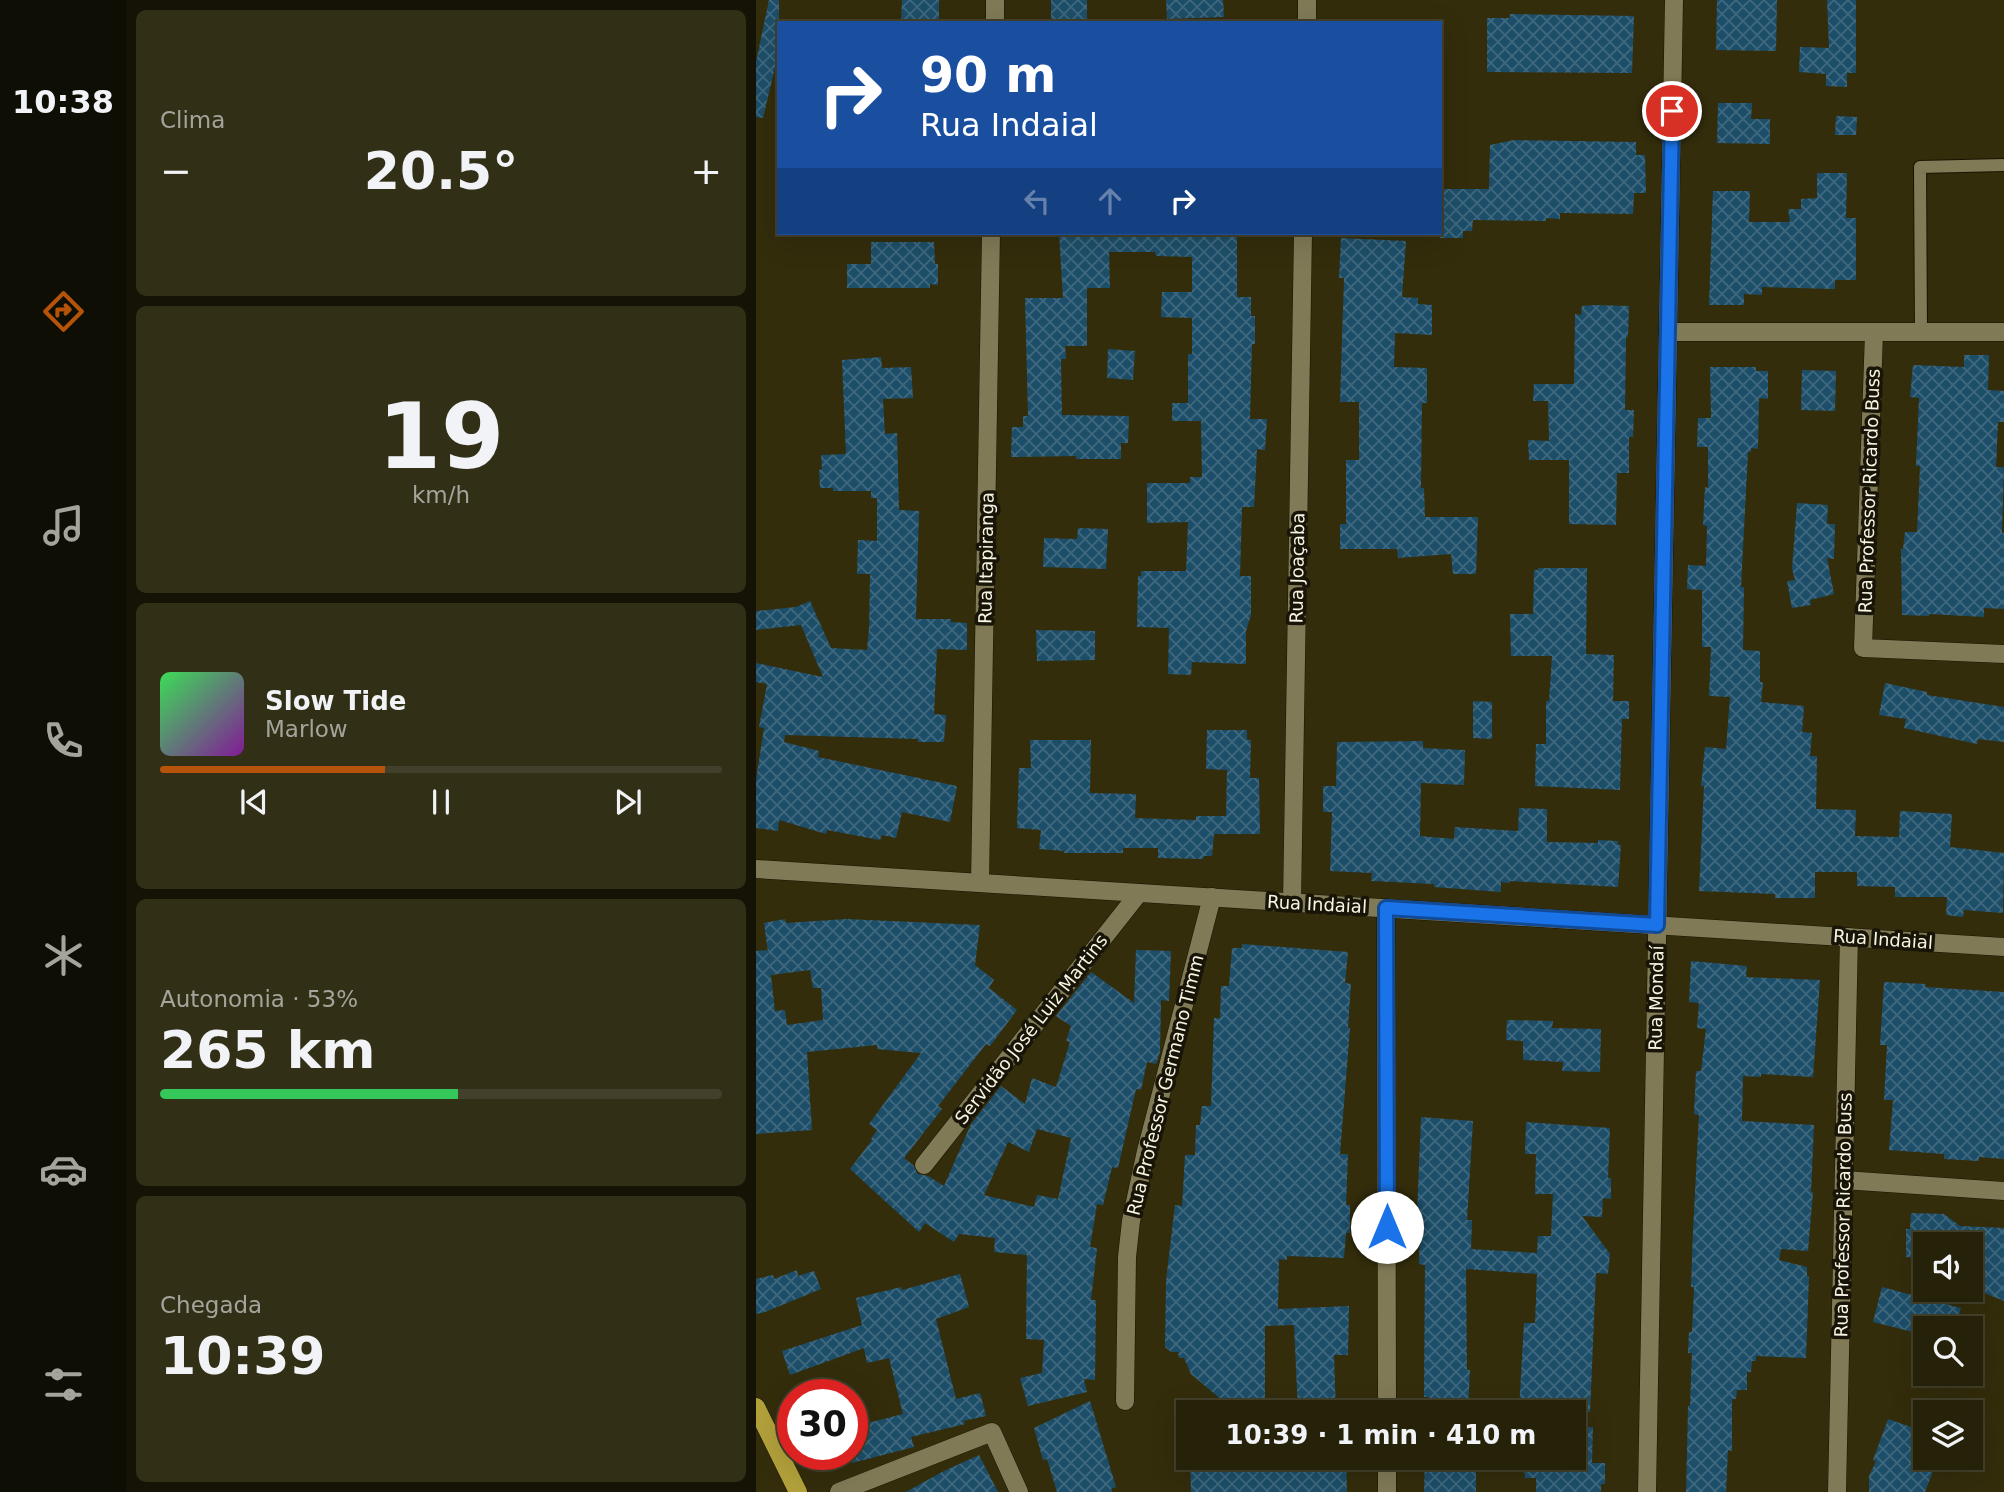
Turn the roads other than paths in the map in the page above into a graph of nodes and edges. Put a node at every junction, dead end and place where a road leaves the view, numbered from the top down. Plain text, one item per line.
1 (995, 0) edge
2 (1307, 0) edge
3 (1674, 0) edge
4 (995, 21) edge
5 (1307, 21) edge
6 (2004, 165) edge
7 (991, 235) edge
8 (1303, 235) edge
9 (1668, 332) junction
10 (1922, 332) junction
11 (2004, 332) edge
12 (1874, 333) junction
13 (2004, 654) edge
14 (756, 869) edge
15 (980, 883) junction
16 (1139, 893) junction
17 (1212, 898) junction
18 (1292, 903) junction
19 (1386, 908) junction
20 (1657, 925) junction
21 (1849, 937) junction
22 (2004, 947) edge
23 (923, 1165) dead end
24 (1844, 1180) junction
25 (2004, 1191) edge
26 (1387, 1400) edge
27 (1125, 1401) dead end
28 (756, 1407) edge
29 (1387, 1470) edge
30 (798, 1492) edge
31 (839, 1492) edge
32 (1019, 1492) edge
33 (1387, 1492) edge
34 (1647, 1492) edge
35 (1837, 1492) edge

1 - 4 street
2 - 5 street
3 - 9 street, Rua Mondaí
6 - 10 lane
7 - 15 street, Rua Itapiranga
8 - 18 street, Rua Joaçaba
9 - 12 street
9 - 20 street, Rua Mondaí
10 - 11 street
10 - 12 street
12 - 13 street, Rua Professor Ricardo Buss
14 - 15 street, Rua Indaial
15 - 16 street, Rua Indaial
16 - 17 street, Rua Indaial
16 - 23 street, Servidão José Luiz Martins
17 - 18 street, Rua Indaial
17 - 27 street, Rua Professor Germano Timm
18 - 19 street, Rua Indaial
19 - 20 street, Rua Indaial
19 - 26 street
20 - 21 street, Rua Indaial
20 - 34 street, Rua Mondaí
21 - 22 street, Rua Indaial
21 - 24 street, Rua Professor Ricardo Buss
24 - 25 street
24 - 35 street, Rua Professor Ricardo Buss
28 - 30 main road
29 - 33 street
31 - 32 street

